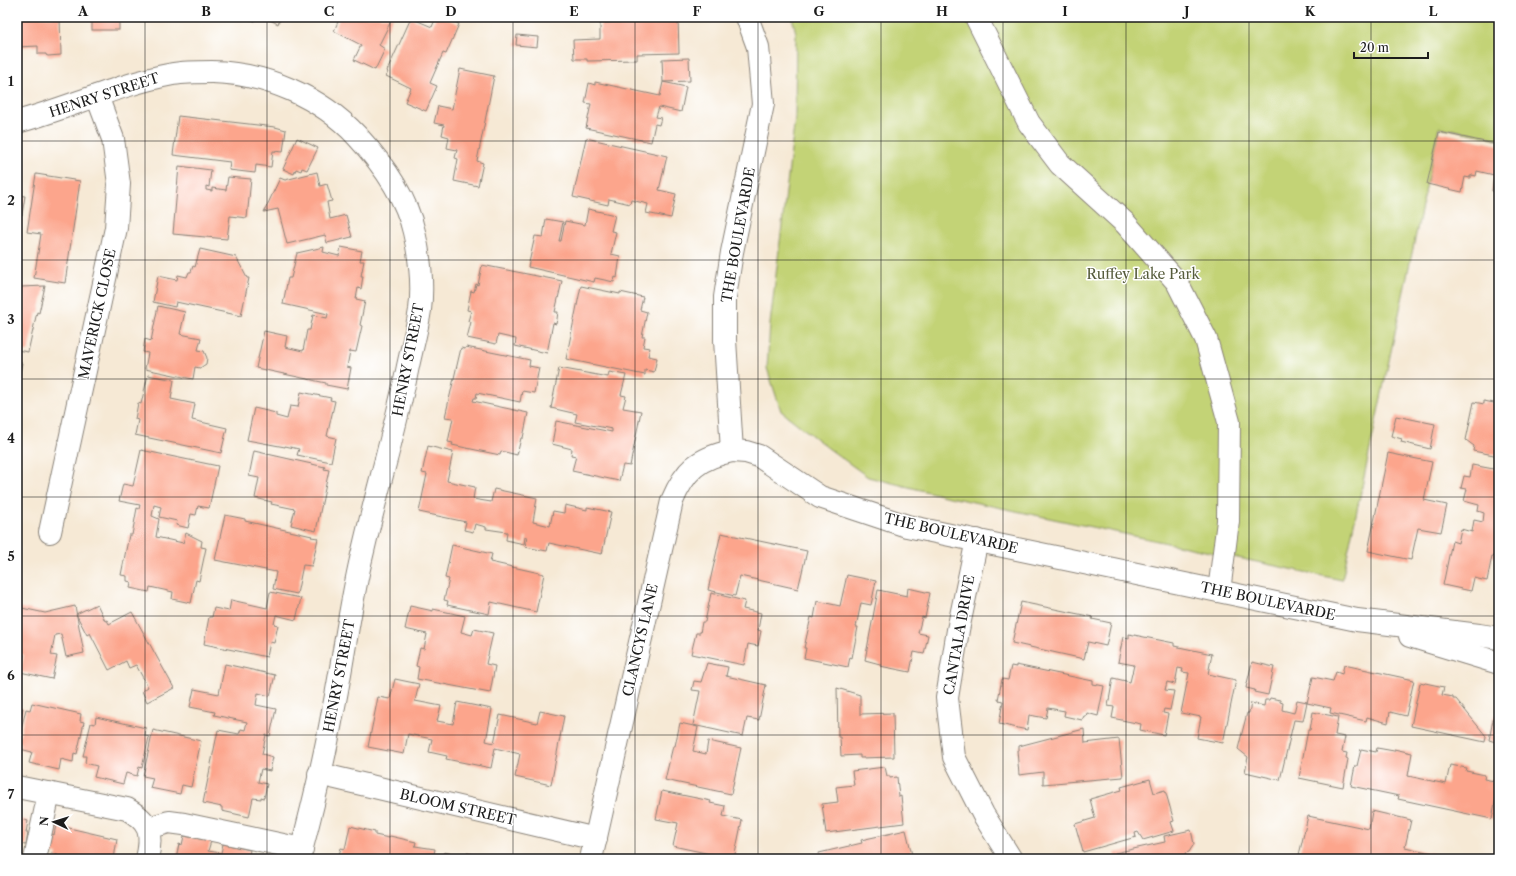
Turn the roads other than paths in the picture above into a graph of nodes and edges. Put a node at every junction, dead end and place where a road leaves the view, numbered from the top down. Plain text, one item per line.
1 (747, 17) edge
2 (976, 17) edge
3 (97, 96) junction
4 (17, 122) edge
5 (732, 452) junction
6 (50, 532) dead end
7 (977, 540) junction
8 (1219, 591) junction
9 (1357, 620) junction
10 (1499, 638) edge
11 (1499, 663) edge
12 (320, 774) junction
13 (17, 787) edge
14 (49, 793) junction
15 (148, 828) junction
16 (593, 849) edge
17 (301, 854) edge
18 (35, 859) edge
19 (147, 859) edge
20 (1011, 859) edge

1 - 5 street, THE BOULEVARDE
2 - 8 street
3 - 4 street, HENRY STREET
3 - 6 street, MAVERICK CLOSE
3 - 12 street, HENRY STREET
5 - 7 street, THE BOULEVARDE
5 - 16 street, CLANCYS LANE
7 - 8 street, THE BOULEVARDE
7 - 20 street, CANTALA DRIVE
8 - 9 street, THE BOULEVARDE
9 - 10 street, THE BOULEVARDE
9 - 11 street, THE BOULEVARDE
12 - 16 street, BLOOM STREET
12 - 17 street, HENRY STREET
13 - 14 street
14 - 15 street
14 - 18 street
15 - 17 street
15 - 19 street

